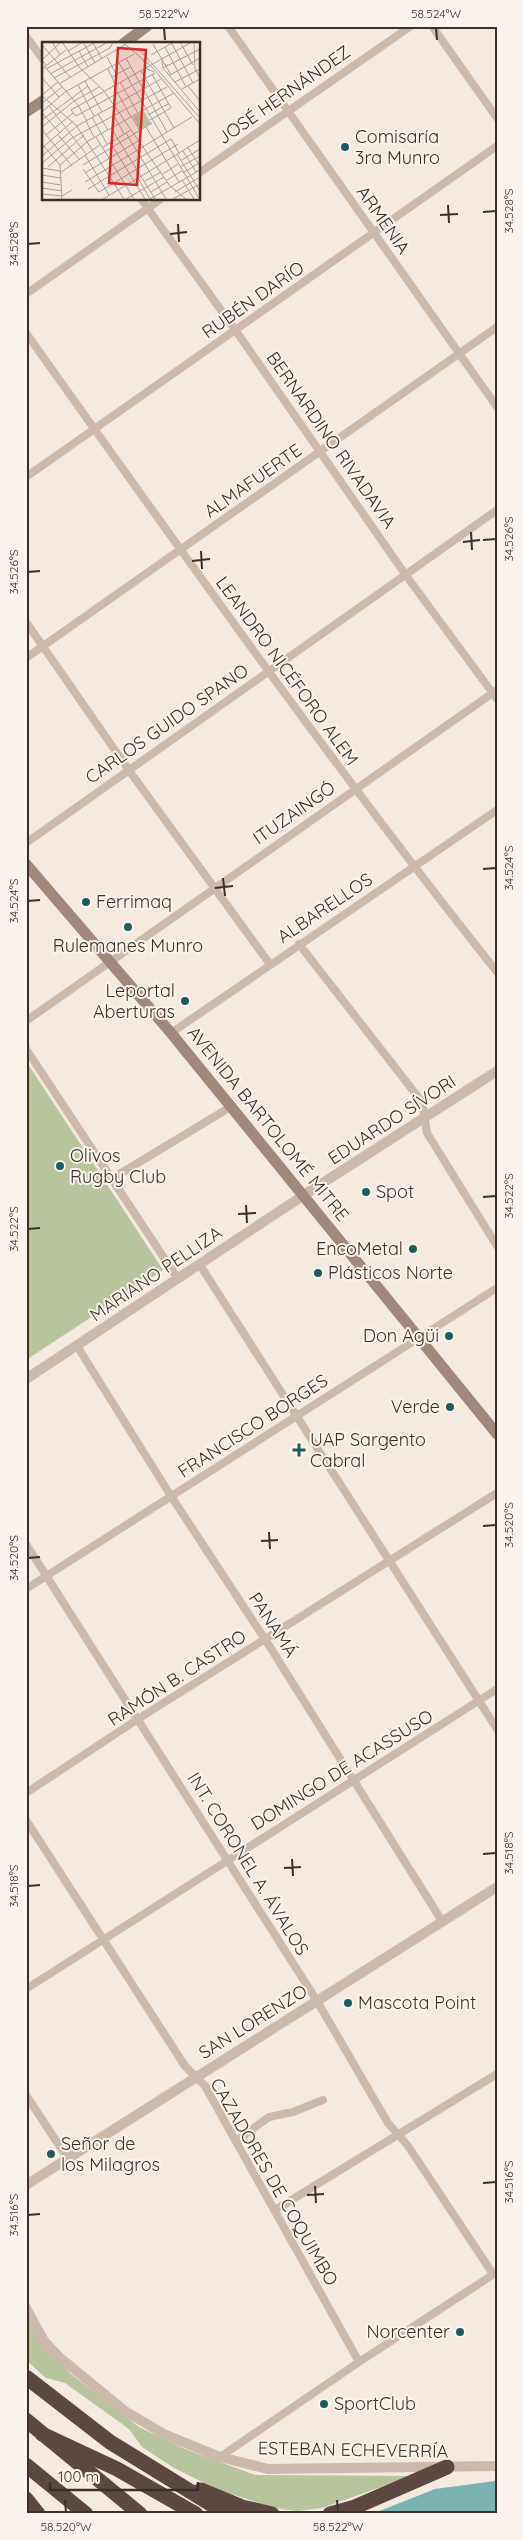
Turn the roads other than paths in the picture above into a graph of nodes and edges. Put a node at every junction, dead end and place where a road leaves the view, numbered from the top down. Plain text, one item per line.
1 (147, 26) edge
2 (228, 26) edge
3 (411, 26) edge
4 (432, 26) edge
5 (26, 36) edge
6 (125, 42) edge
7 (42, 58) edge
8 (42, 101) edge
9 (288, 111) junction
10 (26, 112) edge
11 (497, 118) edge
12 (497, 146) edge
13 (200, 171) edge
14 (142, 200) edge
15 (159, 200) edge
16 (147, 208) junction
17 (374, 233) junction
18 (26, 294) edge
19 (497, 327) edge
20 (236, 330) junction
21 (26, 333) edge
22 (459, 354) junction
23 (497, 407) edge
24 (95, 430) junction
25 (320, 452) junction
26 (26, 477) edge
27 (497, 510) edge
28 (181, 550) junction
29 (405, 574) junction
30 (26, 622) edge
31 (44, 646) junction
32 (26, 658) edge
33 (267, 671) junction
34 (495, 694) edge
35 (128, 769) junction
36 (354, 789) junction
37 (497, 810) edge
38 (26, 843) edge
39 (26, 864) edge
40 (413, 866) junction
41 (214, 888) junction
42 (298, 944) junction
43 (111, 963) junction
44 (269, 963) junction
45 (497, 972) edge
46 (26, 1022) edge
47 (171, 1033) junction
48 (26, 1048) edge
49 (497, 1071) edge
50 (232, 1106) junction
51 (425, 1118) junction
52 (113, 1178) junction
53 (304, 1195) junction
54 (497, 1246) edge
55 (200, 1265) junction
56 (178, 1279) junction
57 (497, 1288) edge
58 (418, 1338) junction
59 (77, 1346) junction
60 (26, 1379) edge
61 (296, 1416) junction
62 (497, 1434) edge
63 (497, 1493) edge
64 (171, 1496) junction
65 (26, 1544) edge
66 (388, 1562) junction
67 (47, 1576) junction
68 (26, 1589) edge
69 (265, 1639) junction
70 (497, 1689) edge
71 (479, 1700) junction
72 (138, 1719) junction
73 (497, 1729) edge
74 (355, 1780) junction
75 (26, 1793) edge
76 (26, 1820) edge
77 (228, 1860) junction
78 (497, 1887) edge
79 (442, 1921) junction
80 (103, 1940) junction
81 (26, 1989) edge
82 (317, 2001) junction
83 (497, 2074) edge
84 (194, 2077) junction
85 (26, 2095) edge
86 (323, 2100) dead end
87 (397, 2133) junction
88 (236, 2141) junction
89 (68, 2159) junction
90 (26, 2186) edge
91 (275, 2210) junction
92 (495, 2273) edge
93 (26, 2308) edge
94 (359, 2362) junction
95 (26, 2377) edge
96 (26, 2420) edge
97 (42, 2434) junction
98 (220, 2457) junction
99 (26, 2465) edge
100 (497, 2466) edge
101 (447, 2467) junction
102 (156, 2471) junction
103 (26, 2499) edge
104 (38, 2514) edge
105 (86, 2514) edge
106 (140, 2514) edge
107 (196, 2514) edge
108 (227, 2514) edge
109 (272, 2514) edge
110 (330, 2514) edge

1 - 6 main road
2 - 9 street, ARMENIA
3 - 9 street, JOSÉ HERNÁNDEZ
4 - 11 street
5 - 7 street
8 - 10 main road
9 - 13 street, JOSÉ HERNÁNDEZ
9 - 17 street, ARMENIA
12 - 17 street, RUBÉN DARÍO
14 - 16 street, BERNARDINO RIVADAVIA
15 - 16 street
16 - 18 street
16 - 20 street, BERNARDINO RIVADAVIA
17 - 20 street, RUBÉN DARÍO
17 - 22 street, ARMENIA
19 - 22 street, ALMAFUERTE
20 - 24 street, RUBÉN DARÍO
20 - 25 street, BERNARDINO RIVADAVIA
21 - 24 street, LEANDRO NICÉFORO ALEM
22 - 23 street, ARMENIA
22 - 25 street, ALMAFUERTE
24 - 26 street, RUBÉN DARÍO
24 - 28 street, LEANDRO NICÉFORO ALEM
25 - 28 street, ALMAFUERTE
25 - 29 street, BERNARDINO RIVADAVIA
27 - 29 street, CARLOS GUIDO SPANO
28 - 31 street, ALMAFUERTE
28 - 33 street, LEANDRO NICÉFORO ALEM
29 - 33 street, CARLOS GUIDO SPANO
29 - 34 street, BERNARDINO RIVADAVIA
30 - 31 street
31 - 32 street, ALMAFUERTE
31 - 35 street
33 - 35 street, CARLOS GUIDO SPANO
33 - 36 street, LEANDRO NICÉFORO ALEM
34 - 36 street, ITUZAINGÓ
35 - 38 street, CARLOS GUIDO SPANO
35 - 41 street
36 - 40 street, LEANDRO NICÉFORO ALEM
36 - 41 street, ITUZAINGÓ
37 - 40 street, ALBARELLOS
39 - 43 main road, AVENIDA BARTOLOMÉ MITRE
40 - 42 street, ALBARELLOS
40 - 45 street, LEANDRO NICÉFORO ALEM
41 - 43 street, ITUZAINGÓ
41 - 44 street
42 - 44 street, ALBARELLOS
42 - 51 street
43 - 46 street, ITUZAINGÓ
43 - 47 main road, AVENIDA BARTOLOMÉ MITRE
44 - 47 street, ALBARELLOS
47 - 50 main road, AVENIDA BARTOLOMÉ MITRE
48 - 52 street
49 - 51 street, EDUARDO SÍVORI
50 - 52 street
50 - 53 main road, AVENIDA BARTOLOMÉ MITRE
51 - 53 street, EDUARDO SÍVORI
51 - 54 street
52 - 56 street
53 - 55 street, MARIANO PELLIZA
53 - 58 main road, AVENIDA BARTOLOMÉ MITRE
55 - 56 street, MARIANO PELLIZA
55 - 61 street
56 - 59 street, MARIANO PELLIZA
57 - 58 street, FRANCISCO BORGES
58 - 61 street, FRANCISCO BORGES
58 - 62 main road, AVENIDA BARTOLOMÉ MITRE
59 - 60 street, MARIANO PELLIZA
59 - 64 street, PANAMÁ
61 - 64 street, FRANCISCO BORGES
61 - 66 street
63 - 66 street, RAMÓN B. CASTRO
64 - 67 street, FRANCISCO BORGES
64 - 69 street, PANAMÁ
65 - 67 street, INT. CORONEL A. ÁVALOS
66 - 69 street, RAMÓN B. CASTRO
66 - 71 street
67 - 68 street, FRANCISCO BORGES
67 - 72 street, INT. CORONEL A. ÁVALOS
69 - 72 street, RAMÓN B. CASTRO
69 - 74 street, PANAMÁ
70 - 71 street, DOMINGO DE ACASSUSO
71 - 73 street
71 - 74 street, DOMINGO DE ACASSUSO
72 - 75 street, RAMÓN B. CASTRO
72 - 77 street, INT. CORONEL A. ÁVALOS
74 - 77 street, DOMINGO DE ACASSUSO
74 - 79 street, PANAMÁ
76 - 80 street, CAZADORES DE COQUIMBO
77 - 80 street, DOMINGO DE ACASSUSO
77 - 82 street, INT. CORONEL A. ÁVALOS
78 - 79 street, SAN LORENZO
79 - 82 street, SAN LORENZO
80 - 81 street, DOMINGO DE ACASSUSO
80 - 84 street, CAZADORES DE COQUIMBO
82 - 84 street, SAN LORENZO
82 - 87 street, INT. CORONEL A. ÁVALOS
83 - 87 street
84 - 88 street, CAZADORES DE COQUIMBO
84 - 89 street, SAN LORENZO
85 - 89 street
86 - 88 street
87 - 91 street
87 - 92 street, INT. CORONEL A. ÁVALOS
88 - 91 street, CAZADORES DE COQUIMBO
89 - 90 street, SAN LORENZO
91 - 94 street, CAZADORES DE COQUIMBO
92 - 94 street
93 - 98 street, ESTEBAN ECHEVERRÍA
94 - 98 street
95 - 102 highway
96 - 97 highway
97 - 106 highway
97 - 107 highway
98 - 101 street, ESTEBAN ECHEVERRÍA
99 - 105 highway
100 - 101 street, ESTEBAN ECHEVERRÍA
101 - 110 highway
102 - 108 highway
102 - 109 highway
103 - 104 highway

